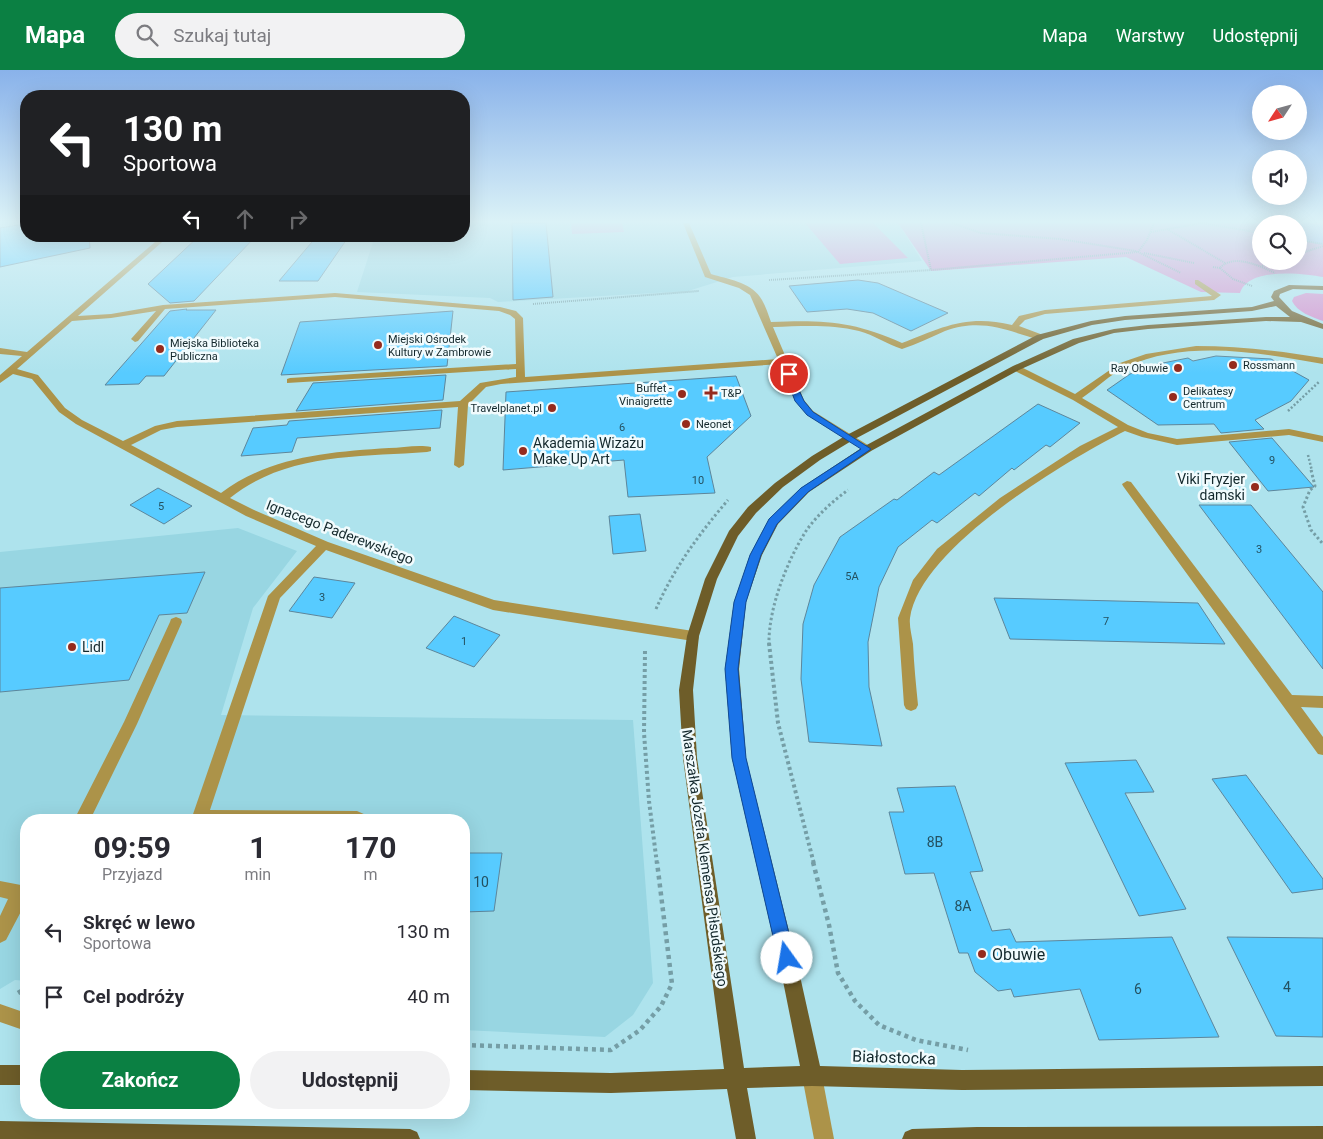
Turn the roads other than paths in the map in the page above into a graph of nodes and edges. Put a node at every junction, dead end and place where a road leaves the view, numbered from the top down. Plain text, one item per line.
1 (124, 273) edge
2 (707, 273) edge
3 (1198, 282) road end
4 (1323, 288) edge
5 (1277, 303) junction
6 (163, 307) junction
7 (72, 319) junction
8 (1302, 320) junction
9 (769, 326) junction
10 (1015, 326) junction
11 (1323, 327) edge
12 (1040, 337) junction
13 (135, 339) dead end
14 (0, 351) edge
15 (31, 355) junction
16 (783, 361) junction
17 (1323, 361) edge
18 (520, 366) junction
19 (1016, 368) junction
20 (13, 370) junction
21 (0, 380) edge
22 (521, 380) junction
23 (290, 381) dead end
24 (1076, 398) junction
25 (463, 404) junction
26 (1125, 427) junction
27 (848, 438) junction
28 (1323, 438) edge
29 (124, 445) junction
30 (867, 449) junction
31 (426, 450) dead end
32 (459, 465) dead end
33 (1127, 484) dead end
34 (222, 498) junction
35 (324, 544) junction
36 (176, 622) dead end
37 (693, 636) junction
38 (1288, 701) junction
39 (1323, 702) edge
40 (911, 705) dead end
41 (1323, 749) edge
42 (85, 814) edge
43 (201, 814) edge
44 (0, 890) edge
45 (20, 893) edge
46 (20, 899) edge
47 (0, 934) edge
48 (0, 1013) edge
49 (20, 1020) edge
50 (20, 1075) edge
51 (0, 1076) edge
52 (812, 1076) junction
53 (1323, 1076) edge
54 (735, 1078) junction
55 (470, 1080) edge
56 (0, 1131) edge
57 (1323, 1136) edge
58 (410, 1139) edge
59 (746, 1139) edge
60 (824, 1139) edge
61 (912, 1139) edge

1 - 7 street
2 - 9 street
3 - 10 street
4 - 5 main road
5 - 8 main road
5 - 12 main road, Marszałka Józefa Klemensa Piłsudskiego
6 - 7 street
6 - 13 street
6 - 18 street
7 - 15 street
8 - 11 main road
8 - 19 main road
9 - 10 street
9 - 16 street
10 - 12 street
12 - 27 main road, Marszałka Józefa Klemensa Piłsudskiego
14 - 15 street
15 - 20 street
16 - 22 street
16 - 27 street
17 - 24 street
18 - 22 street
18 - 23 street
19 - 24 street
19 - 30 main road
20 - 21 street
20 - 29 street, Ignacego Paderewskiego
22 - 25 street
24 - 26 street
25 - 29 street
25 - 32 street
26 - 28 street
26 - 40 street
27 - 30 street
27 - 37 main road, Marszałka Józefa Klemensa Piłsudskiego
29 - 34 street, Ignacego Paderewskiego
30 - 52 main road
31 - 34 street
33 - 38 street
34 - 35 street, Ignacego Paderewskiego
35 - 37 street, Ignacego Paderewskiego
35 - 43 street
36 - 42 street
37 - 54 main road, Marszałka Józefa Klemensa Piłsudskiego
38 - 39 street
38 - 41 street
44 - 45 street
46 - 47 street
48 - 49 street
50 - 51 main road
52 - 53 main road, Białostocka
52 - 54 main road, Białostocka
52 - 60 street
54 - 55 main road, Białostocka
54 - 59 main road, Marszałka Józefa Klemensa Piłsudskiego
56 - 58 main road
57 - 61 main road

